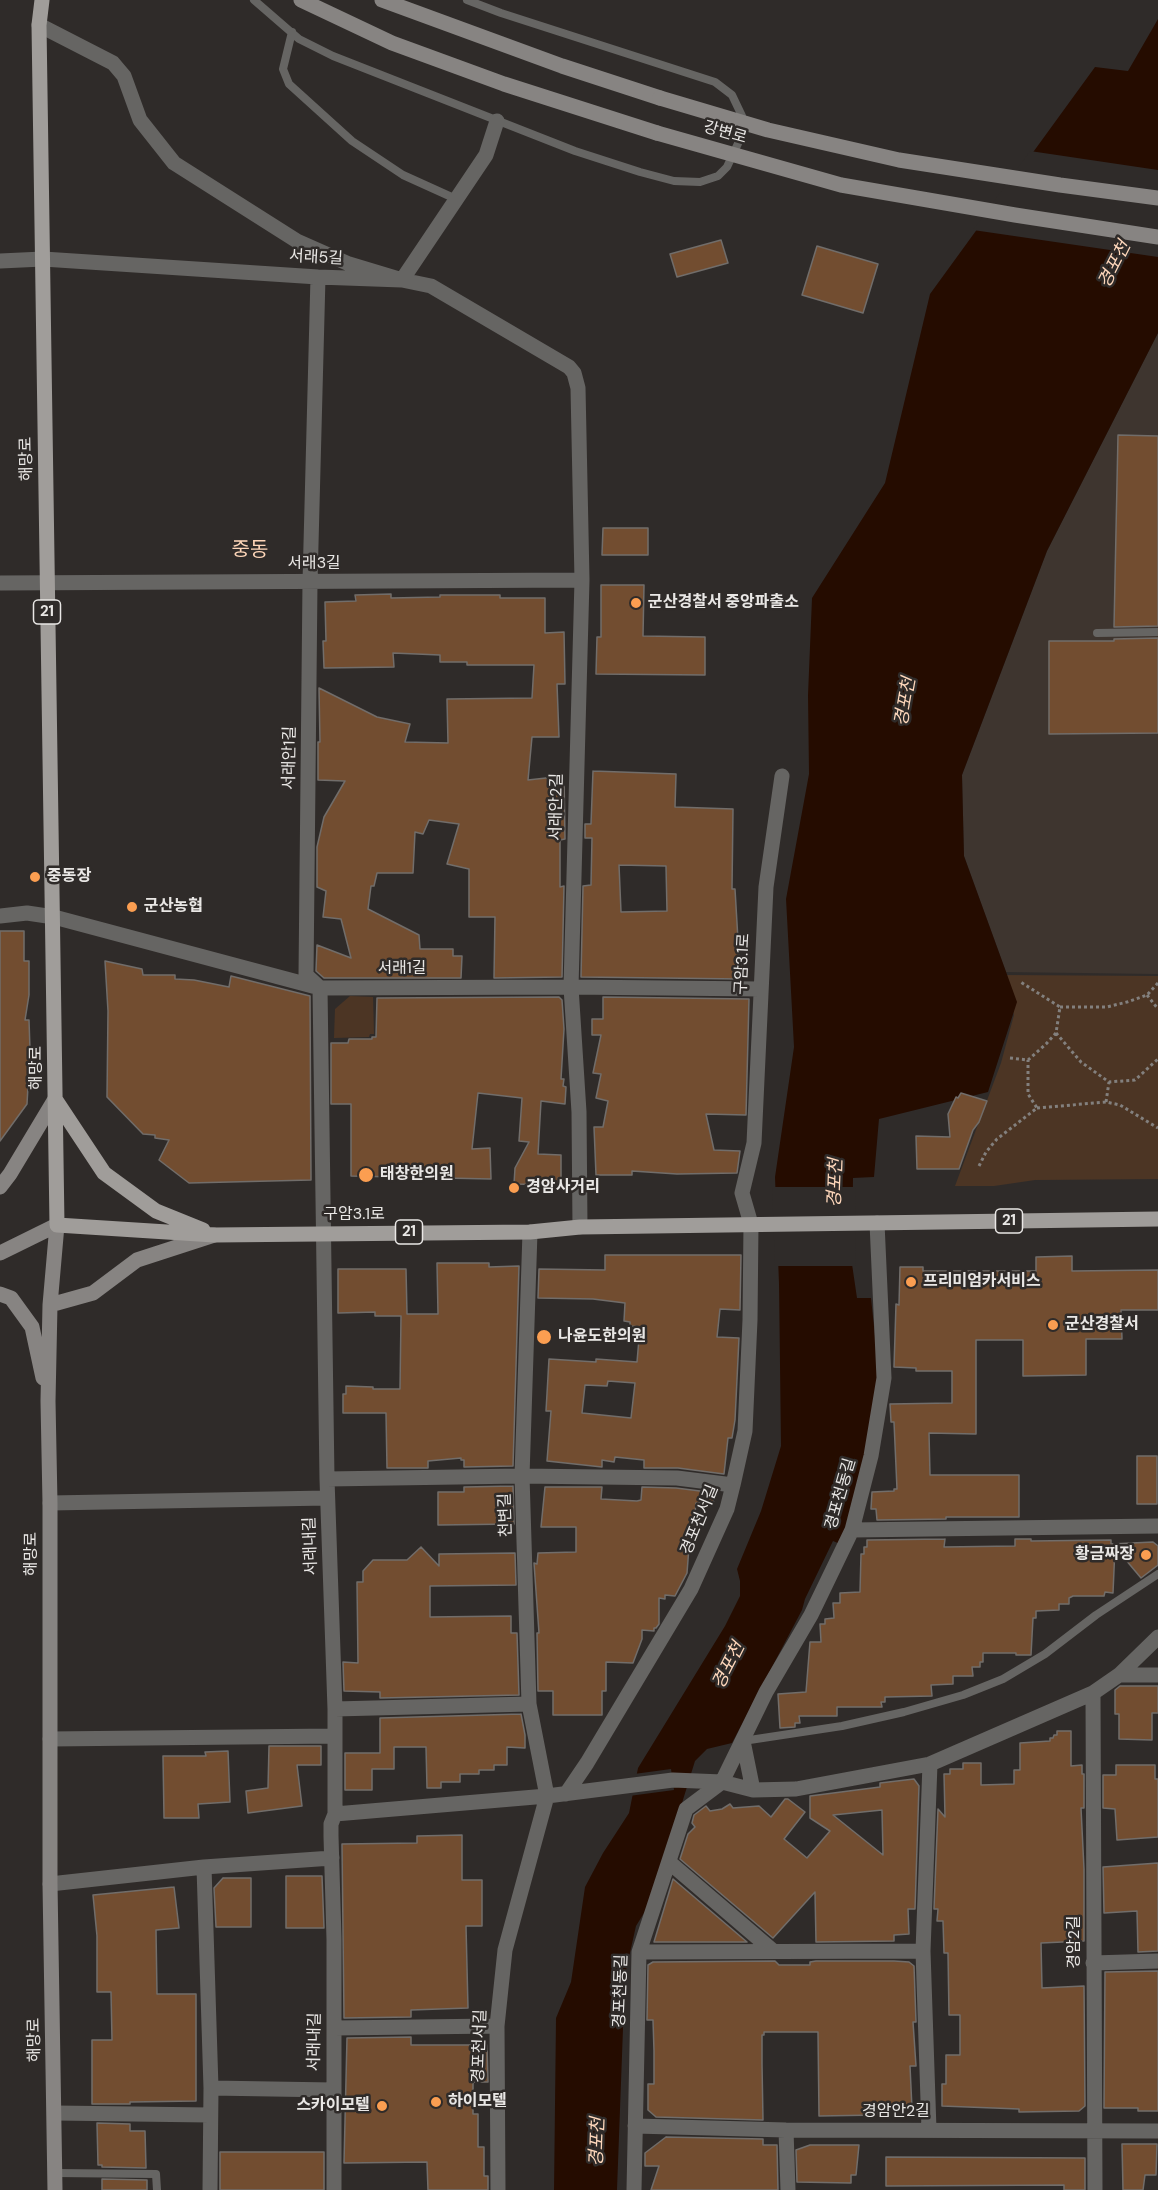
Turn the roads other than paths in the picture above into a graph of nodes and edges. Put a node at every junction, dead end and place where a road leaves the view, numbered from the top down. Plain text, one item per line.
1 (42, 0) edge
2 (254, 0) edge
3 (301, 0) edge
4 (382, 0) edge
5 (466, 0) edge
6 (39, 25) junction
7 (291, 32) junction
8 (496, 121) junction
9 (1158, 198) edge
10 (456, 200) junction
11 (1158, 237) edge
12 (43, 259) junction
13 (0, 261) edge
14 (318, 277) junction
15 (402, 280) junction
16 (582, 580) junction
17 (310, 582) junction
18 (0, 583) edge
19 (46, 583) junction
20 (1158, 632) edge
21 (1097, 633) dead end
22 (782, 777) dead end
23 (0, 916) edge
24 (54, 917) junction
25 (571, 987) junction
26 (320, 988) junction
27 (760, 989) junction
28 (55, 1099) junction
29 (0, 1187) edge
30 (1158, 1219) edge
31 (877, 1223) junction
32 (756, 1224) junction
33 (57, 1225) junction
34 (580, 1227) junction
35 (530, 1232) junction
36 (324, 1233) junction
37 (214, 1235) junction
38 (0, 1253) edge
39 (0, 1294) edge
40 (51, 1305) junction
41 (48, 1401) junction
42 (522, 1476) junction
43 (327, 1479) junction
44 (734, 1485) junction
45 (327, 1498) junction
46 (50, 1503) junction
47 (1158, 1526) edge
48 (852, 1530) junction
49 (1158, 1574) edge
50 (1158, 1637) edge
51 (1119, 1675) junction
52 (1158, 1676) edge
53 (1093, 1693) junction
54 (529, 1704) junction
55 (334, 1709) junction
56 (334, 1736) junction
57 (50, 1739) junction
58 (743, 1740) junction
59 (930, 1764) junction
60 (722, 1782) junction
61 (753, 1790) junction
62 (566, 1794) junction
63 (547, 1796) junction
64 (335, 1814) junction
65 (332, 1858) junction
66 (669, 1862) junction
67 (204, 1867) junction
68 (51, 1884) junction
69 (772, 1950) junction
70 (923, 1951) junction
71 (639, 1952) junction
72 (1158, 1961) edge
73 (1093, 1963) junction
74 (496, 2026) junction
75 (334, 2028) junction
76 (211, 2088) junction
77 (333, 2090) junction
78 (55, 2113) junction
79 (210, 2115) junction
80 (635, 2126) junction
81 (786, 2130) junction
82 (929, 2130) junction
83 (1158, 2131) edge
84 (1095, 2132) junction
85 (55, 2173) junction
86 (55, 2190) edge
87 (157, 2190) edge
88 (210, 2190) edge
89 (334, 2190) edge
90 (498, 2190) edge
91 (634, 2190) edge
92 (788, 2190) edge
93 (1095, 2190) edge

1 - 6 main road, 해망로 / 21
2 - 7 lane
3 - 11 street, 강변로, bridge
4 - 9 street, 강변로, bridge
5 - 8 lane
6 - 12 main road, 해망로 / 21
6 - 15 street
7 - 8 lane
7 - 10 lane
8 - 10 street
10 - 15 street
12 - 13 street, 서래5길
12 - 14 street, 서래5길
12 - 19 main road, 해망로 / 21
14 - 15 street, 서래5길
14 - 17 street, 서래안1길
15 - 16 street, 서래안2길
16 - 17 street, 서래3길
16 - 25 street, 서래안2길
17 - 19 street, 서래3길
17 - 26 street, 서래안1길
18 - 19 street, 서래3길
19 - 24 main road, 해망로 / 21
20 - 21 lane
22 - 27 street, 구암3.1로
23 - 24 street
24 - 26 street, 서래1길
24 - 28 main road, 해망로 / 21
25 - 26 street, 서래1길
25 - 27 street, 서래1길
25 - 34 street, 서래안2길
26 - 36 street, 서래안1길
27 - 32 street, 구암3.1로
28 - 29 street
28 - 33 main road, 해망로 / 21
28 - 37 main road
30 - 31 main road, 21
31 - 32 main road, 21
31 - 48 street, 경포천동길
32 - 34 main road, 구암3.1로 / 21
32 - 44 street, 경포천서길
33 - 37 main road, 구암3.1로 / 21
33 - 38 street, 구암3.1로
33 - 40 street, 해망로
34 - 35 main road, 구암3.1로 / 21
35 - 36 main road, 구암3.1로 / 21
35 - 42 street, 천변길
36 - 37 main road, 구암3.1로 / 21
36 - 43 street, 서래내길
37 - 40 street
39 - 41 street
40 - 41 street, 해망로
41 - 46 street, 해망로
42 - 43 street
42 - 44 street
42 - 54 street, 천변길
43 - 45 street, 서래내길
44 - 62 street, 경포천서길
45 - 46 street
45 - 55 street, 서래내길
46 - 57 street, 해망로
47 - 48 street
48 - 58 street, 경포천동길
49 - 58 lane
50 - 51 street
51 - 52 street
51 - 53 street
53 - 59 street
53 - 73 street, 경암2길
54 - 55 street
54 - 63 street, 천변길
55 - 56 street, 서래내길
56 - 57 street
56 - 64 street, 서래내길
57 - 68 street, 해망로
58 - 60 street, 경포천동길
58 - 61 street
59 - 61 street
59 - 70 street
60 - 61 street
60 - 62 street
60 - 66 street, 경포천동길
62 - 63 street
63 - 64 street
63 - 74 street, 경포천서길
64 - 65 street, 서래내길
65 - 67 street
65 - 75 street, 서래내길
66 - 69 street
66 - 71 street, 경포천동길
67 - 68 street
67 - 76 street
68 - 78 street, 해망로
69 - 70 street
69 - 71 street
70 - 82 street
71 - 80 street, 경포천동길
72 - 73 street
73 - 84 street, 경암2길
74 - 75 street
74 - 90 street, 경포천서길
75 - 77 street, 서래내길
76 - 77 street
76 - 79 street
77 - 89 street, 서래내길
78 - 79 street
78 - 85 street, 해망로
79 - 88 street
80 - 81 street, 경암안2길
80 - 91 street, 경포천동길
81 - 82 street, 경암안2길
81 - 92 street
82 - 84 street, 경암안2길
83 - 84 street, 경암안2길
84 - 93 street, 경암2길
85 - 86 street, 해망로
85 - 87 lane

